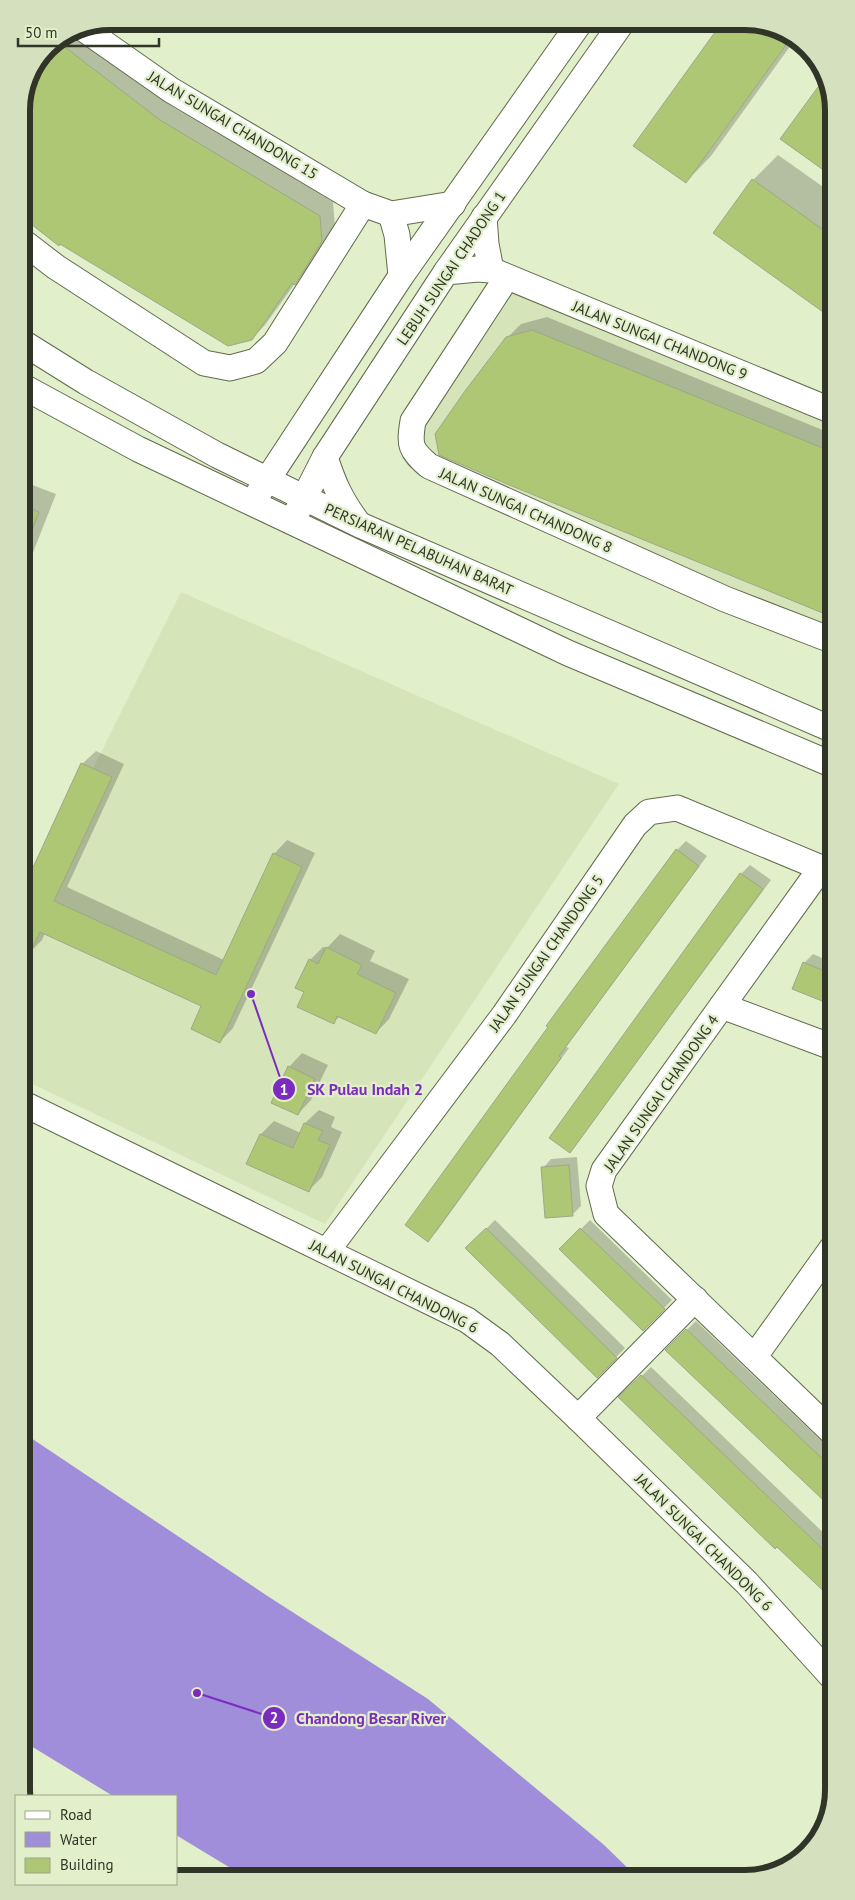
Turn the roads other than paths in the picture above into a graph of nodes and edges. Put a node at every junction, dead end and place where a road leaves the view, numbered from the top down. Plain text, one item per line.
1 (575, 30) edge
2 (617, 30) edge
3 (89, 33) edge
4 (363, 204) junction
5 (453, 204) junction
6 (391, 214) junction
7 (484, 217) junction
8 (30, 247) edge
9 (446, 272) junction
10 (499, 274) junction
11 (401, 276) junction
12 (30, 347) edge
13 (30, 390) edge
14 (825, 408) edge
15 (287, 448) junction
16 (216, 455) junction
17 (325, 457) junction
18 (268, 480) junction
19 (306, 498) junction
20 (252, 503) junction
21 (291, 522) junction
22 (360, 525) junction
23 (825, 638) edge
24 (825, 726) edge
25 (825, 761) edge
26 (825, 870) edge
27 (825, 871) edge
28 (722, 1006) junction
29 (825, 1045) edge
30 (30, 1107) edge
31 (327, 1251) junction
32 (825, 1258) edge
33 (695, 1299) junction
34 (755, 1356) junction
35 (578, 1418) junction
36 (825, 1426) edge
37 (825, 1669) edge

1 - 5 street
2 - 7 street, LEBUH SUNGAI CHADONG 1
3 - 4 street, JALAN SUNGAI CHANDONG 15
4 - 6 street, JALAN SUNGAI CHANDONG 15
4 - 8 street
5 - 6 street, JALAN SUNGAI CHANDONG 15
5 - 11 street
6 - 11 street
7 - 9 street, LEBUH SUNGAI CHADONG 1
7 - 10 street
9 - 10 street, JALAN SUNGAI CHANDONG 9
9 - 17 street, LEBUH SUNGAI CHADONG 1
10 - 14 street, JALAN SUNGAI CHANDONG 9
10 - 23 street, JALAN SUNGAI CHANDONG 8
11 - 15 street
12 - 16 street, PERSIARAN PELABUHAN BARAT
13 - 20 street, PERSIARAN PELABUHAN BARAT
15 - 16 street
15 - 18 street
16 - 18 street, PERSIARAN PELABUHAN BARAT
17 - 19 street, LEBUH SUNGAI CHADONG 1
17 - 22 street
18 - 19 street, PERSIARAN PELABUHAN BARAT
18 - 20 street
19 - 21 street, LEBUH SUNGAI CHADONG 1
19 - 22 street, PERSIARAN PELABUHAN BARAT
20 - 21 street, PERSIARAN PELABUHAN BARAT
21 - 25 street, PERSIARAN PELABUHAN BARAT
22 - 24 street, PERSIARAN PELABUHAN BARAT
26 - 31 street, JALAN SUNGAI CHANDONG 5
27 - 28 street, JALAN SUNGAI CHANDONG 4
28 - 29 street
28 - 33 street, JALAN SUNGAI CHANDONG 4
30 - 31 street, JALAN SUNGAI CHANDONG 6
31 - 35 street, JALAN SUNGAI CHANDONG 6
32 - 34 street
33 - 34 street, JALAN SUNGAI CHANDONG 4
33 - 35 street
34 - 36 street, JALAN SUNGAI CHANDONG 4
35 - 37 street, JALAN SUNGAI CHANDONG 6

